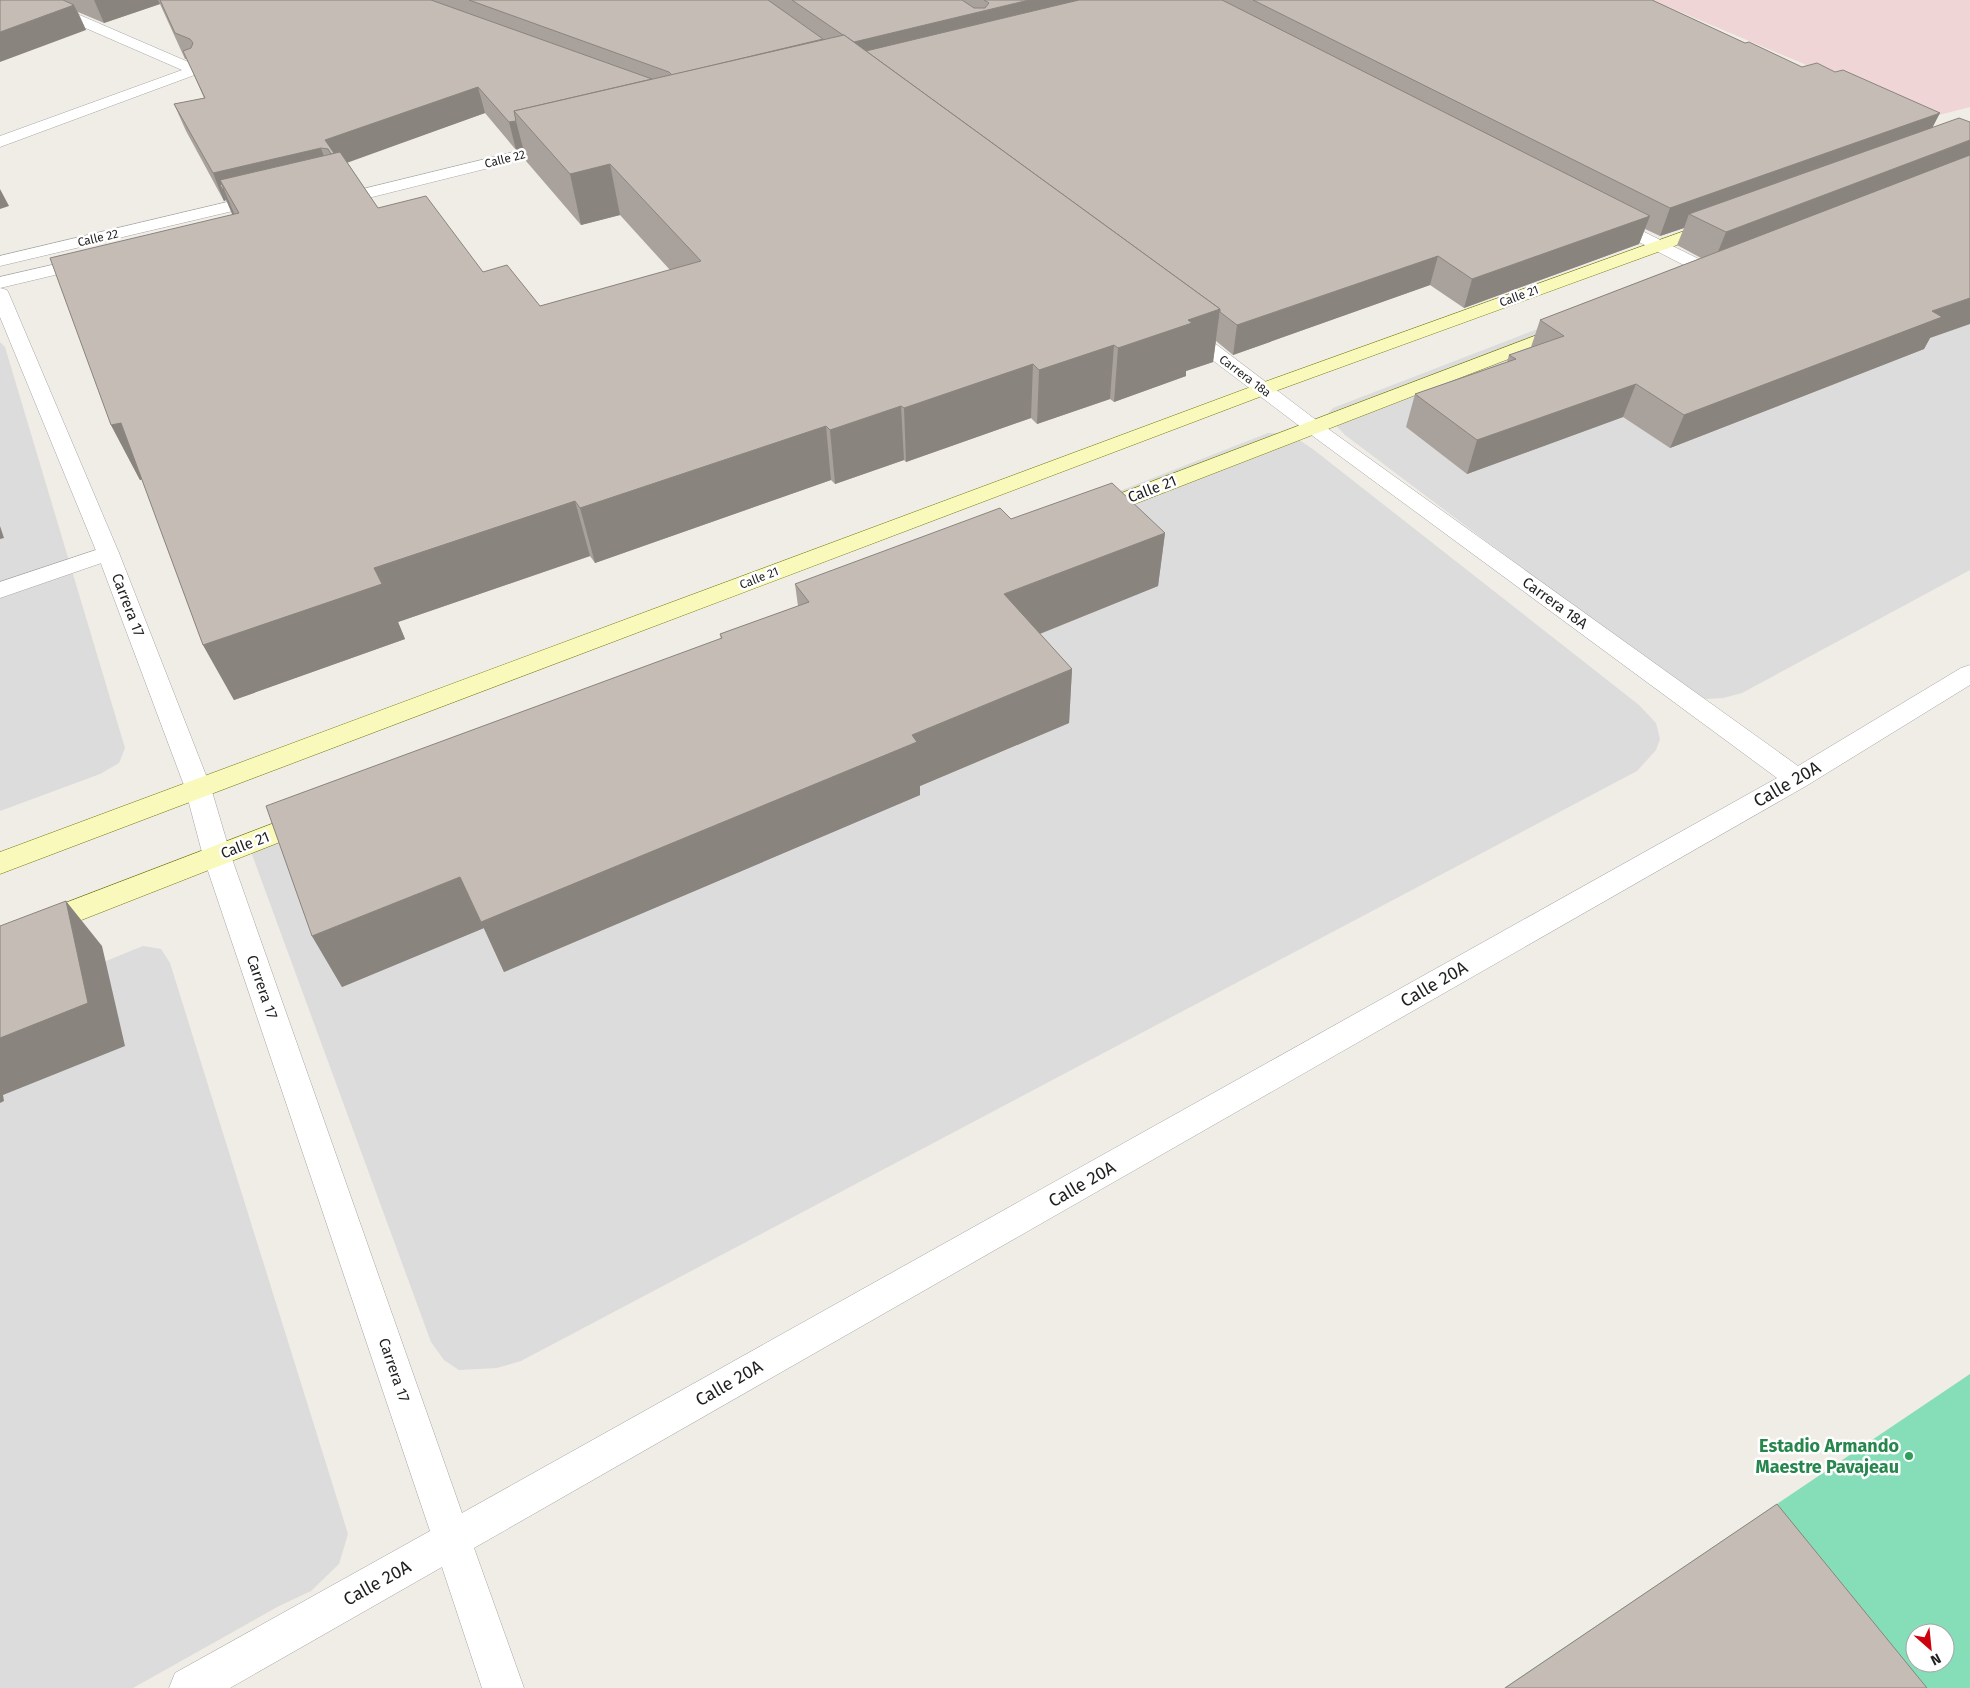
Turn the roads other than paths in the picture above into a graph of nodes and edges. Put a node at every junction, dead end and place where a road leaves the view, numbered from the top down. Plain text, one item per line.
1 (33, 0) edge
2 (0, 142) edge
3 (570, 143) edge
4 (281, 194) edge
5 (318, 205) edge
6 (1598, 213) edge
7 (1734, 218) edge
8 (1660, 245) junction
9 (106, 257) edge
10 (0, 261) edge
11 (1723, 270) joint
12 (0, 283) edge
13 (1685, 284) edge
14 (0, 294) edge
15 (1176, 322) edge
16 (1583, 323) edge
17 (1263, 389) junction
18 (1312, 426) junction
19 (1071, 521) edge
20 (108, 554) junction
21 (0, 590) edge
22 (1970, 674) edge
23 (1797, 779) junction
24 (198, 788) junction
25 (329, 812) edge
26 (217, 856) junction
27 (0, 863) edge
28 (0, 940) edge
29 (453, 1540) junction
30 (190, 1688) edge
31 (503, 1688) edge

1 - 2 street
3 - 5 street, Calle 22
4 - 10 street, Calle 22
6 - 8 street
7 - 8 main road, Calle 21
8 - 11 street
8 - 17 main road, Calle 21
9 - 12 street, Calle 22
11 - 13 main road
14 - 20 street, Carrera 17
15 - 17 street, Carrera 18a
16 - 18 main road, Calle 21
17 - 18 street, Carrera 18a
17 - 24 main road, Calle 21
18 - 19 main road, Calle 21
18 - 23 street, Carrera 18A
20 - 21 street
20 - 24 street, Carrera 17
22 - 23 street, Calle 20A
23 - 29 street, Calle 20A
24 - 26 street, Carrera 17
24 - 27 main road, Calle 21
25 - 26 main road, Calle 21
26 - 28 main road, Calle 21
26 - 29 street, Carrera 17
29 - 30 street, Calle 20A
29 - 31 street, Carrera 17

